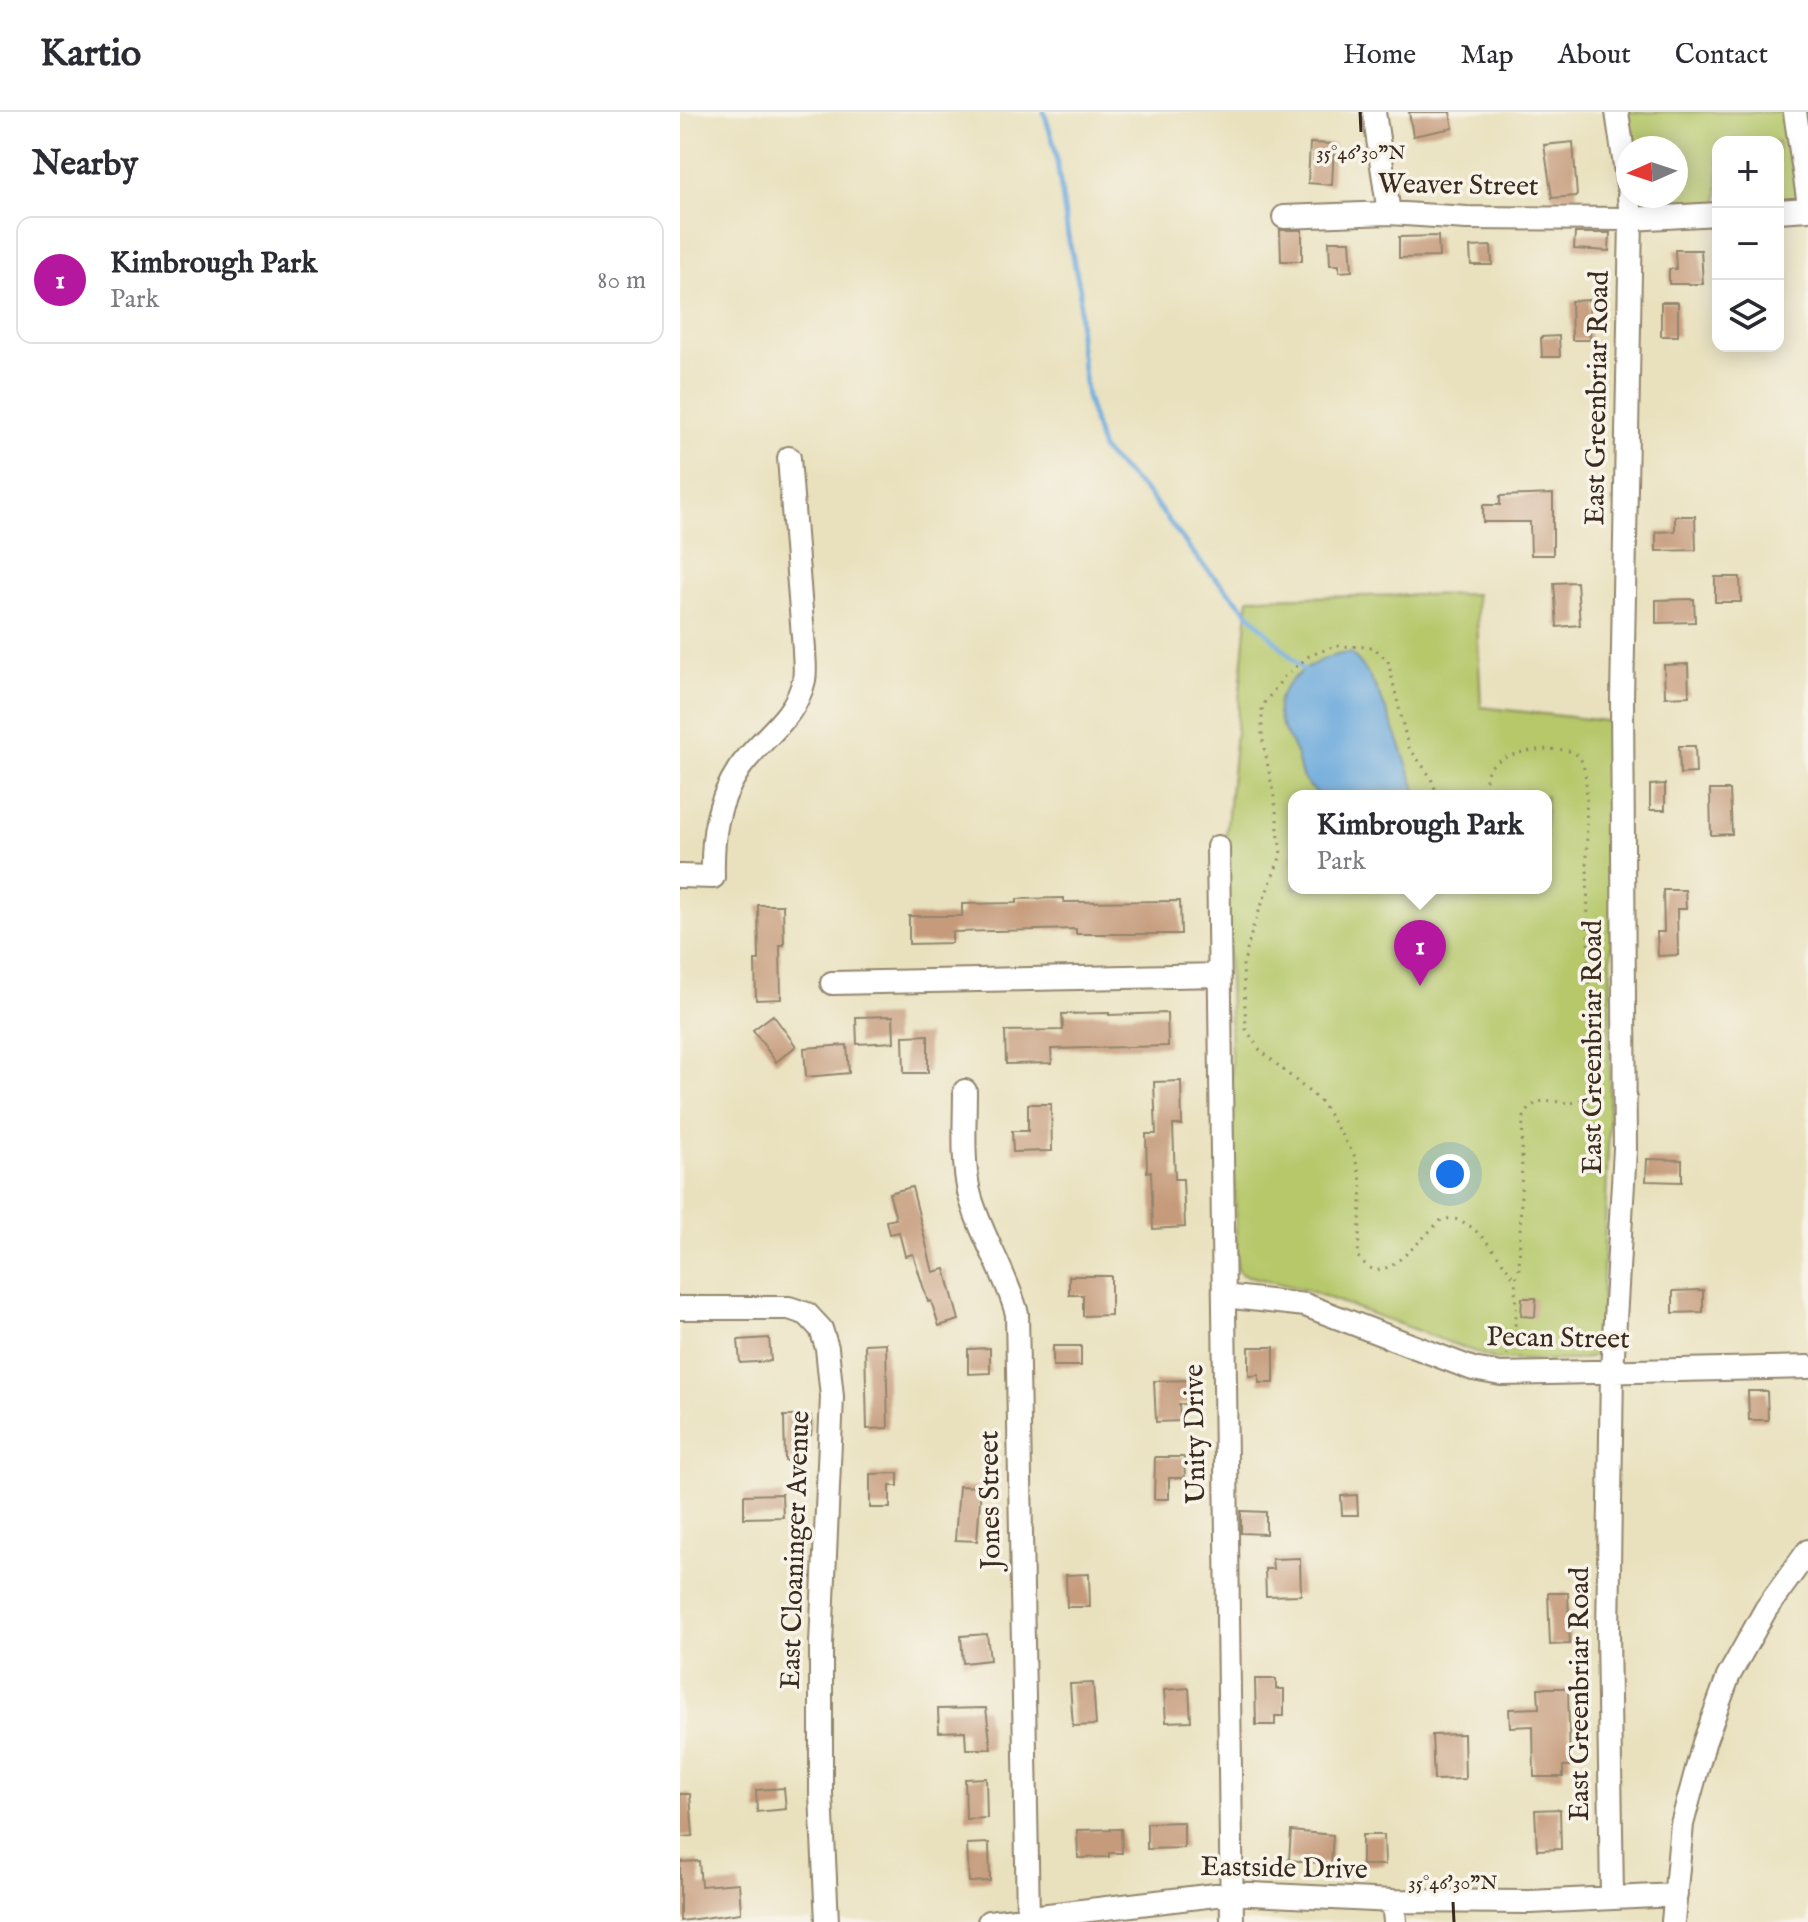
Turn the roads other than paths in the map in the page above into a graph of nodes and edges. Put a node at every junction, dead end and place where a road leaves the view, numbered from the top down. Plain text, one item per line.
1 (1374, 112) edge
2 (1617, 112) edge
3 (1795, 112) edge
4 (1621, 136) edge
5 (1808, 198) edge
6 (1630, 208) edge
7 (1808, 209) edge
8 (1784, 211) edge
9 (1389, 213) junction
10 (1712, 214) edge
11 (1284, 217) dead end
12 (1631, 219) junction
13 (789, 458) dead end
14 (1218, 847) dead end
15 (680, 876) edge
16 (1220, 975) junction
17 (832, 983) dead end
18 (965, 1091) dead end
19 (1224, 1296) junction
20 (680, 1308) edge
21 (1808, 1367) edge
22 (1612, 1371) junction
23 (1808, 1551) edge
24 (1232, 1893) junction
25 (1676, 1895) junction
26 (1612, 1897) junction
27 (1394, 1911) edge
28 (1028, 1917) junction
29 (827, 1922) edge
30 (989, 1922) edge
31 (1232, 1922) edge
32 (1673, 1922) edge

1 - 9 street
2 - 4 street
3 - 5 street
6 - 12 street, East Greenbriar Road
7 - 8 street
9 - 11 street, Weaver Street
9 - 12 street, Weaver Street
10 - 12 street, Weaver Street
12 - 22 street, East Greenbriar Road
13 - 15 street
14 - 16 street, Unity Drive
16 - 17 street
16 - 19 street, Unity Drive
18 - 28 street, Jones Street
19 - 22 street, Pecan Street
19 - 24 street, Unity Drive
20 - 29 street, East Cloaninger Avenue
21 - 22 street, Pecan Street
22 - 26 street, East Greenbriar Road
23 - 25 street
24 - 27 street, Eastside Drive
24 - 28 street, Eastside Drive
24 - 31 street, Unity Drive
25 - 26 street, Eastside Drive
25 - 32 street
26 - 27 street, Eastside Drive
28 - 30 street, Eastside Drive

